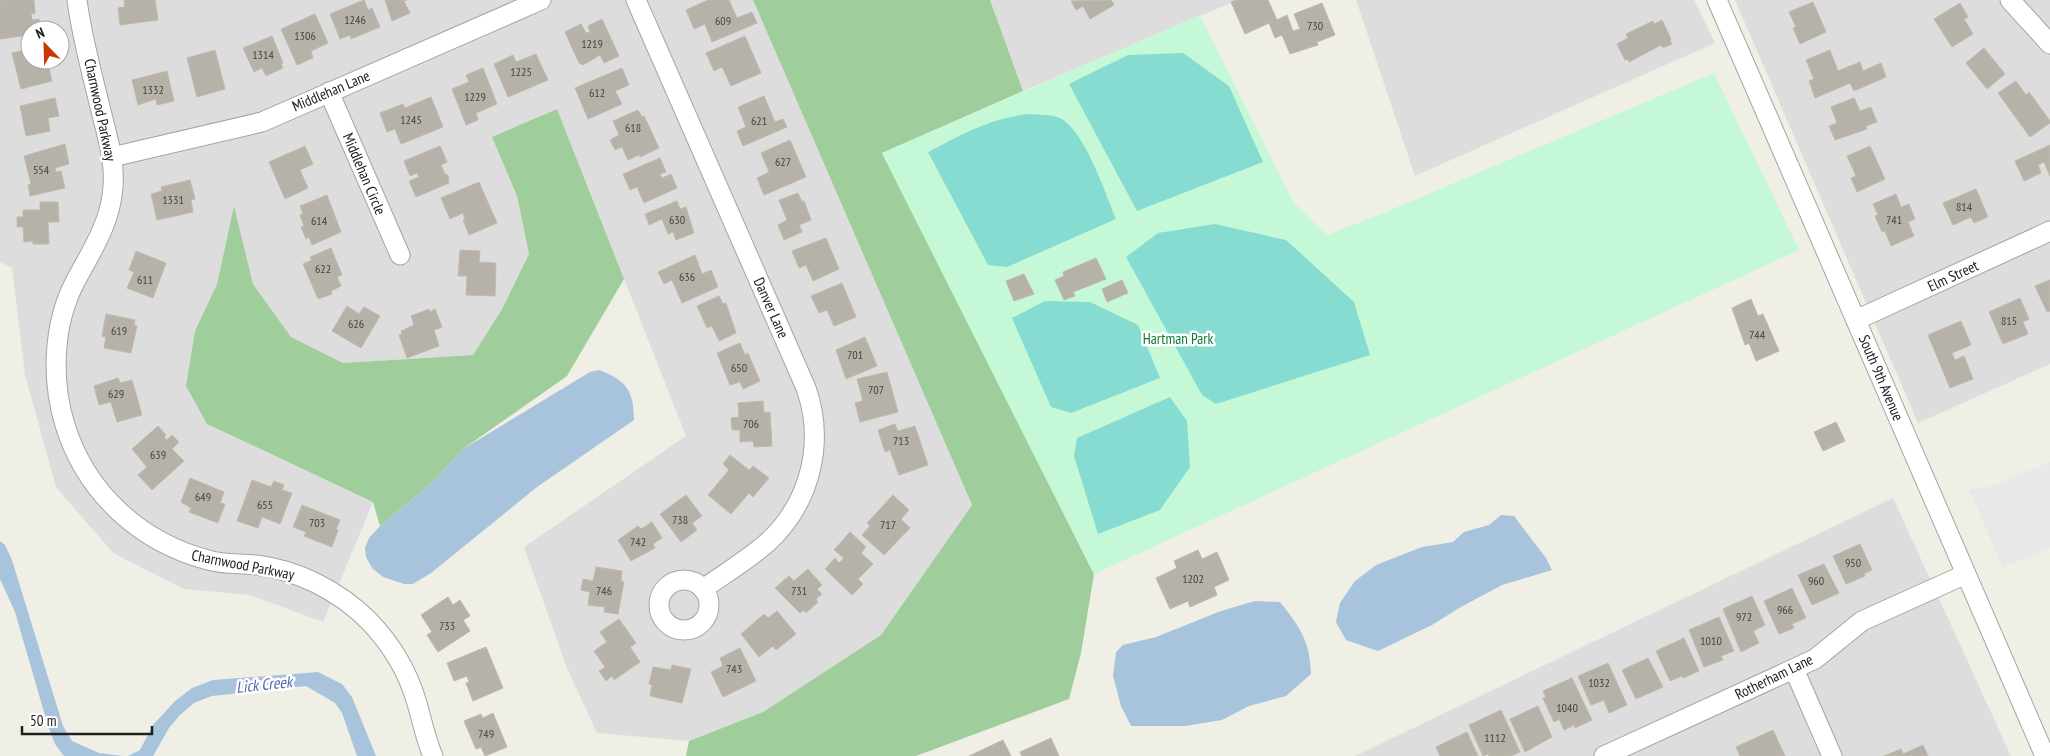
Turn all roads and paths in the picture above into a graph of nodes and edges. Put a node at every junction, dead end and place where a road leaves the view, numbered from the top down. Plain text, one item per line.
1 (77, 0) edge
2 (541, 0) edge
3 (636, 0) edge
4 (1717, 0) edge
5 (2010, 0) edge
6 (2050, 44) edge
7 (329, 92) junction
8 (112, 157) junction
9 (2050, 231) edge
10 (400, 255) dead end
11 (1856, 320) junction
12 (1966, 574) junction
13 (703, 589) dead end
14 (1794, 669) junction
15 (433, 756) edge
16 (1604, 756) edge
17 (1832, 756) edge
18 (2045, 756) edge

1 - 8 street, Charnwood Parkway
2 - 7 street, Middlehan Lane
3 - 13 street, Danver Lane
4 - 11 street, South 9th Avenue
5 - 6 street
7 - 8 street, Middlehan Lane
7 - 10 street, Middlehan Circle
8 - 15 street, Charnwood Parkway
9 - 11 street, Elm Street
11 - 12 street, South 9th Avenue
12 - 14 street, Rotherham Lane
12 - 18 street, South 9th Avenue
14 - 16 street, Rotherham Lane
14 - 17 street

